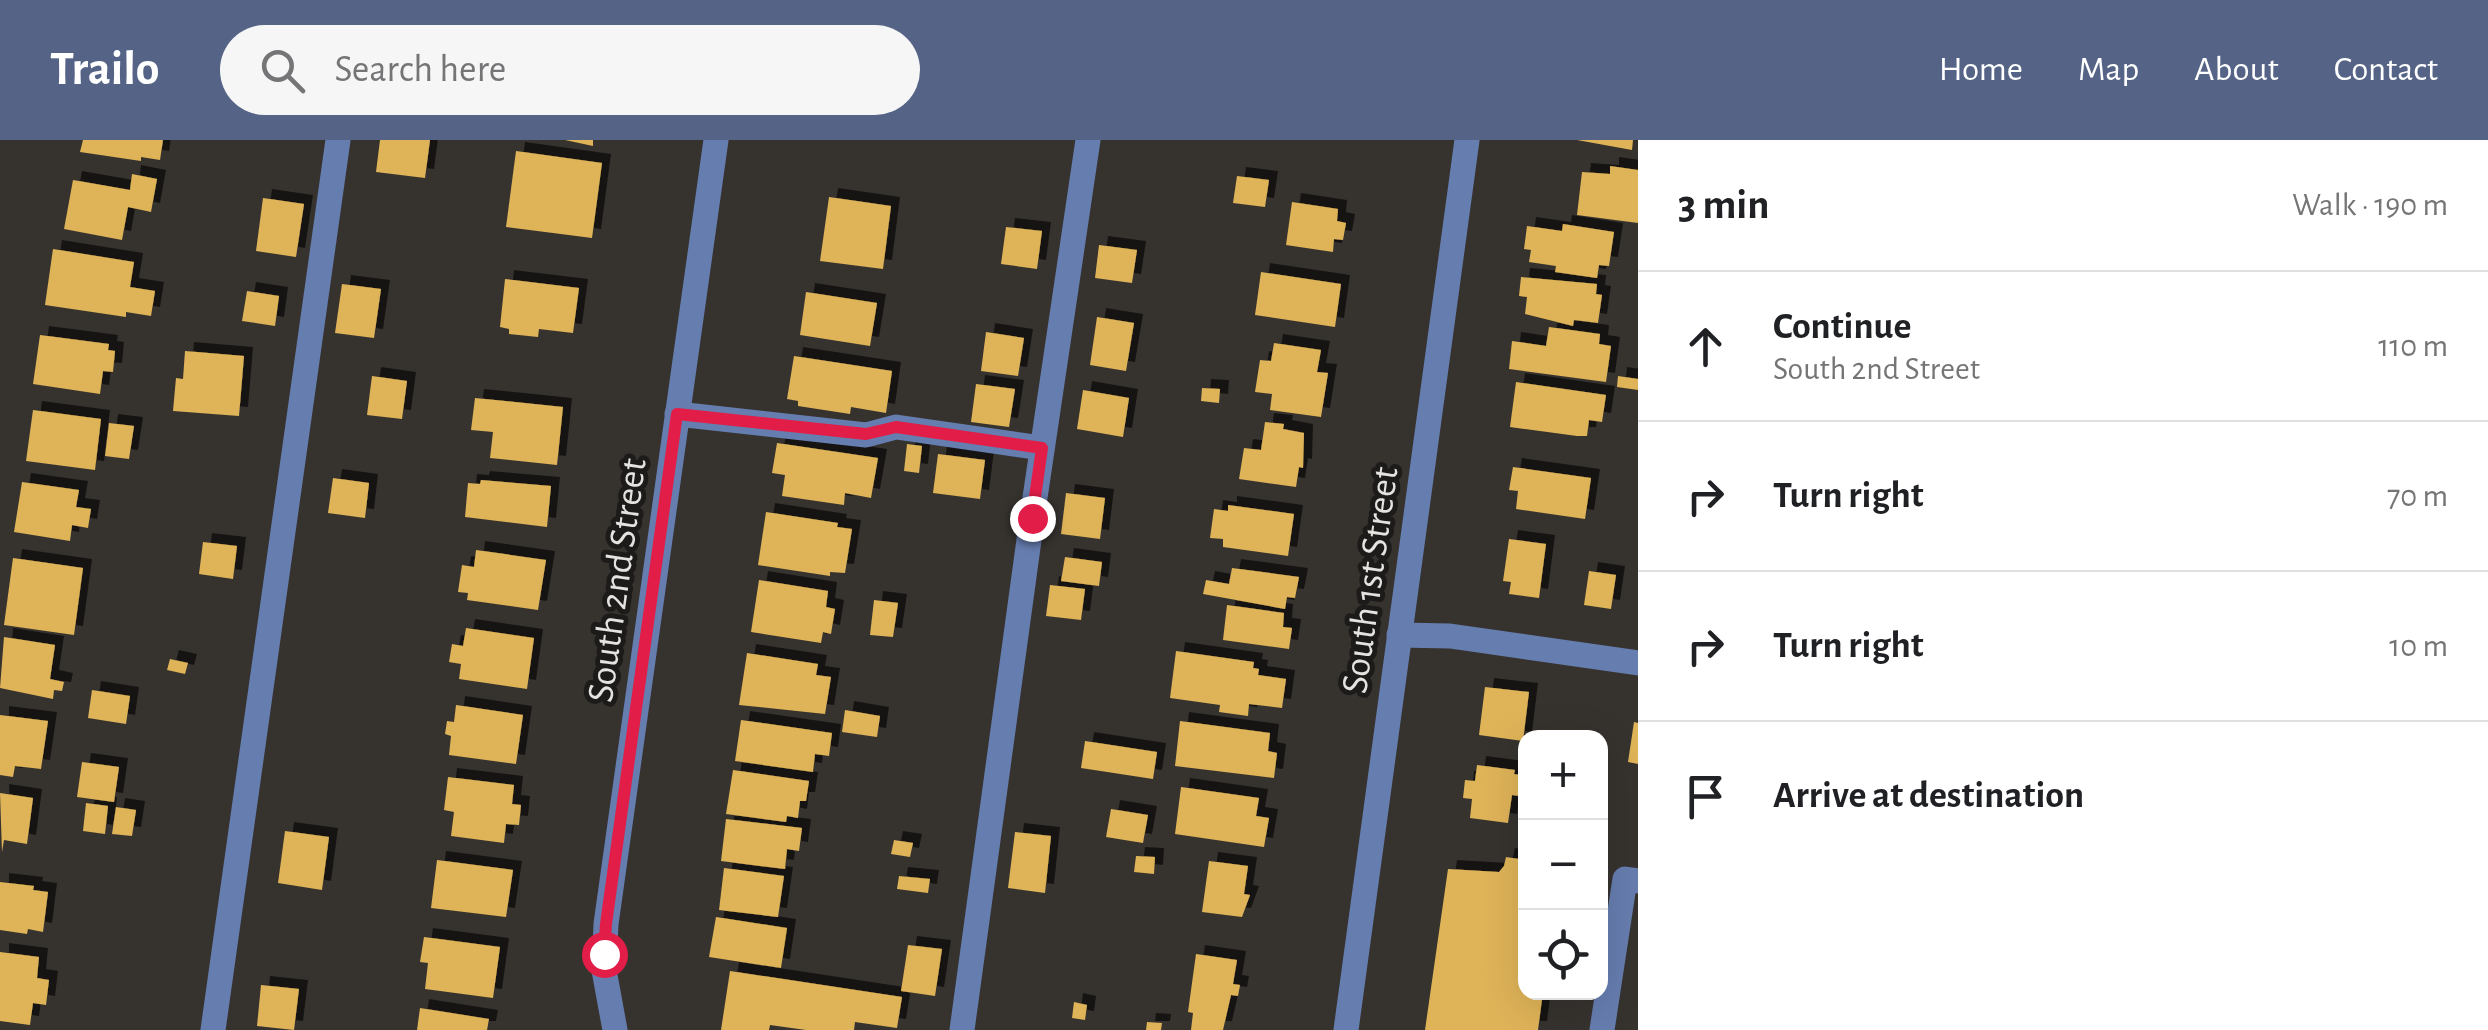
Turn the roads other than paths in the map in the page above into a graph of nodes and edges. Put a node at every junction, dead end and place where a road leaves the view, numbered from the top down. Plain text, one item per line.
1 (338, 140) edge
2 (716, 140) edge
3 (1088, 140) edge
4 (1468, 140) edge
5 (677, 414) junction
6 (1042, 448) junction
7 (1399, 635) junction
8 (1638, 663) edge
9 (1638, 881) edge
10 (213, 1030) edge
11 (615, 1030) edge
12 (962, 1030) edge
13 (1346, 1030) edge
14 (1602, 1030) edge

1 - 10 street
2 - 5 street, South 2nd Street
3 - 6 street
4 - 7 street, South 1st Street
5 - 6 street
5 - 11 street, South 2nd Street
6 - 12 street
7 - 8 street
7 - 13 street, South 1st Street
9 - 14 street

